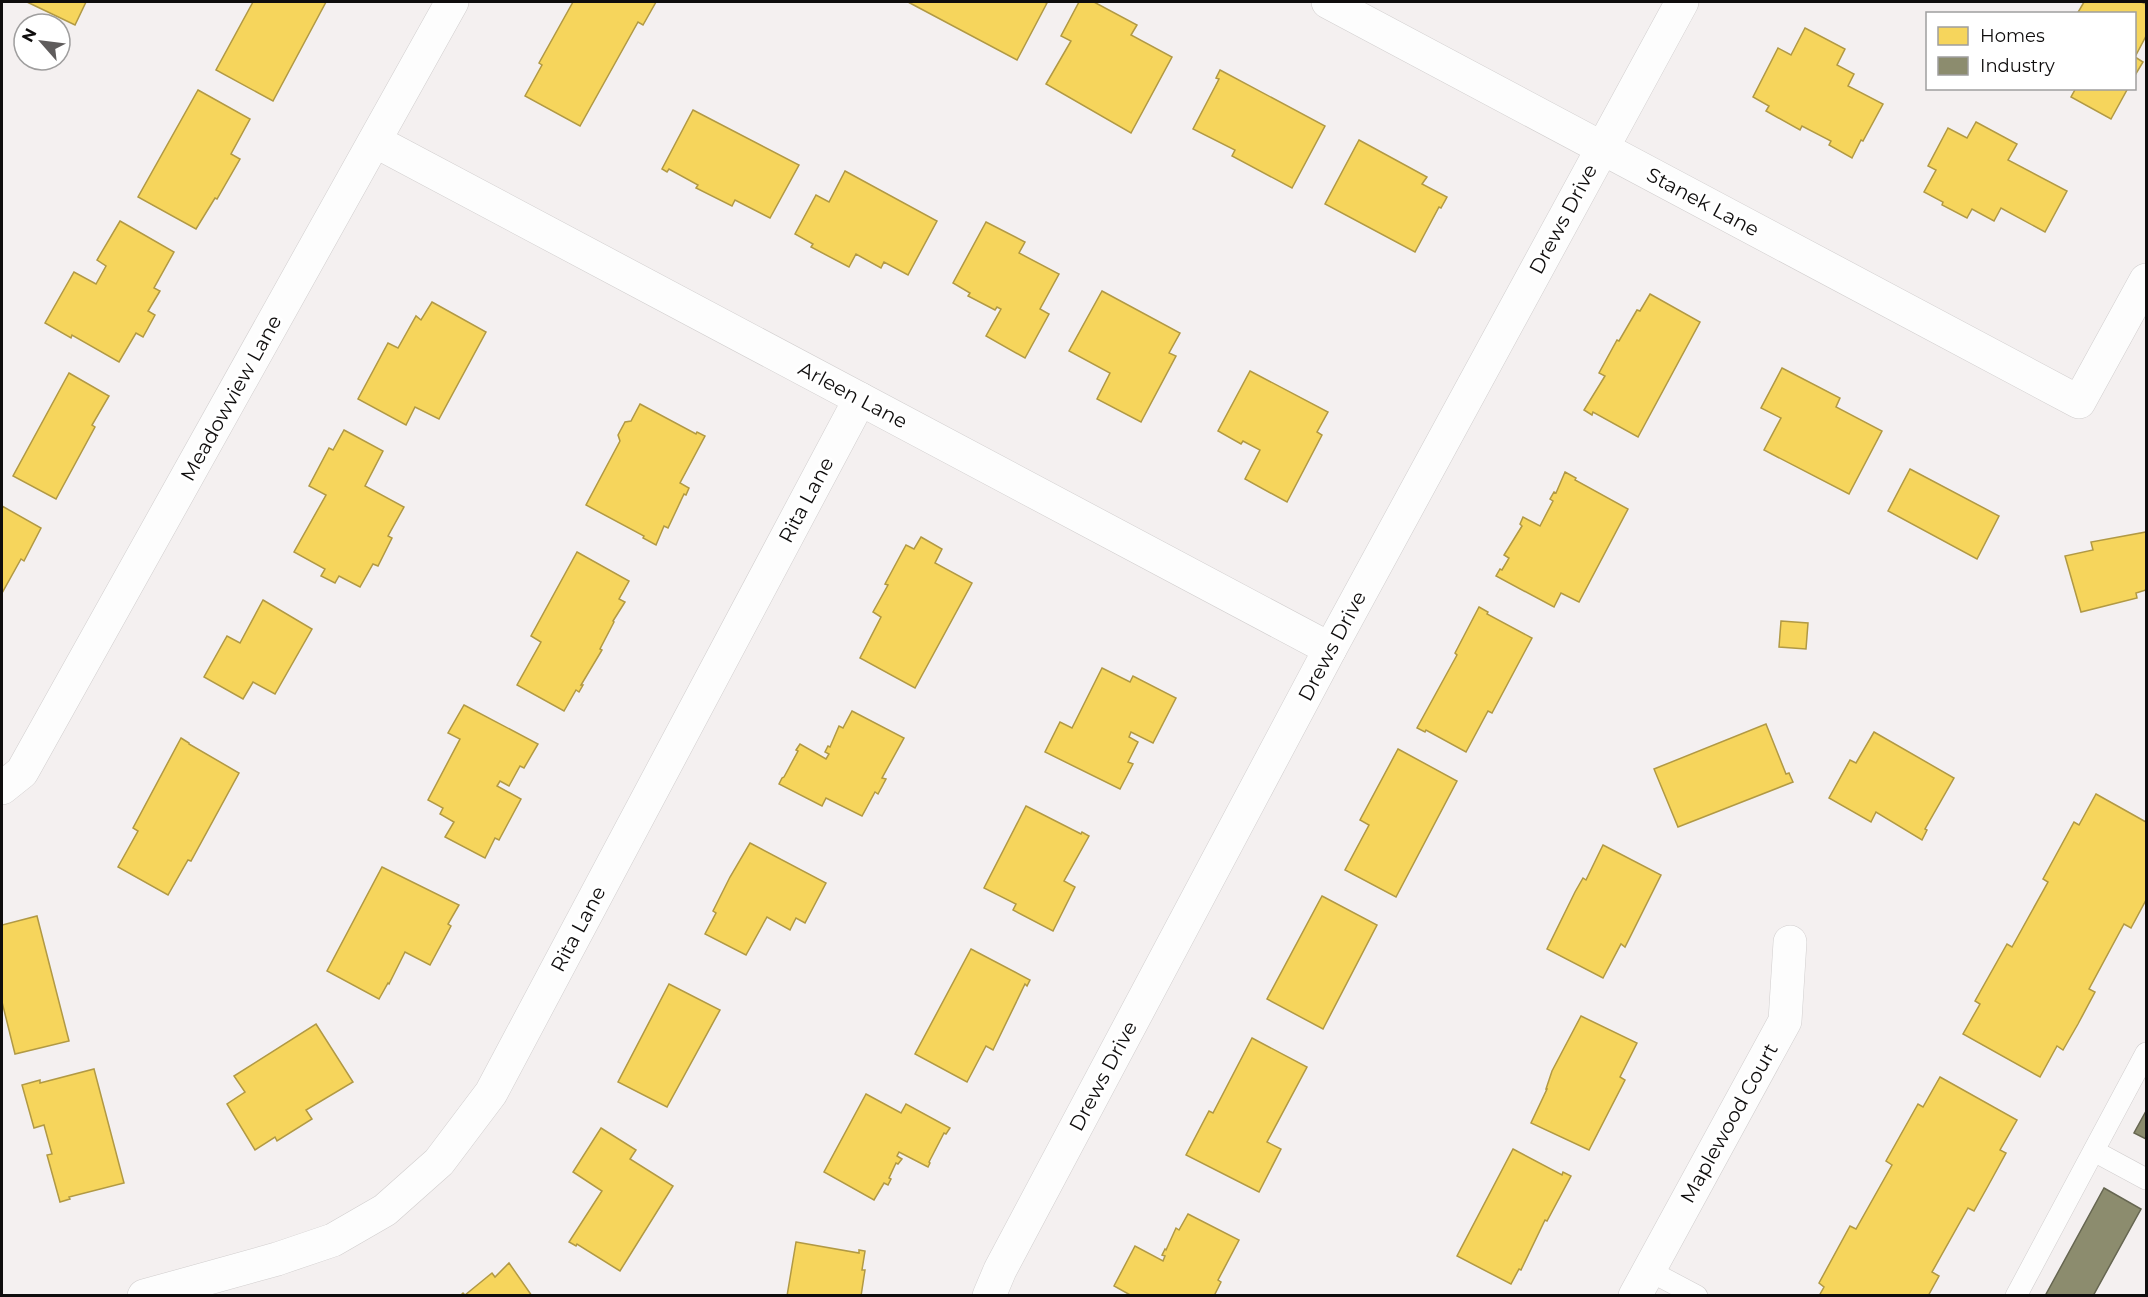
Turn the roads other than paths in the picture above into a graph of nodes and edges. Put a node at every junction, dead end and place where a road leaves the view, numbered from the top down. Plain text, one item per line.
1 (452, 2) edge
2 (1328, 2) edge
3 (1682, 2) edge
4 (375, 141) junction
5 (1601, 148) junction
6 (2146, 280) edge
7 (860, 399) junction
8 (1330, 649) junction
9 (2, 788) edge
10 (1790, 942) dead end
11 (2146, 1053) edge
12 (2094, 1151) junction
13 (2146, 1179) edge
14 (1642, 1283) edge
15 (144, 1296) edge
16 (989, 1296) edge
17 (1697, 1296) edge
18 (2016, 1296) edge

1 - 4 street, Meadowview Lane
2 - 5 street, Stanek Lane
3 - 5 street, Drews Drive
4 - 7 street, Arleen Lane
4 - 9 street, Meadowview Lane
5 - 6 street, Stanek Lane
5 - 8 street, Drews Drive
7 - 8 street, Arleen Lane
7 - 15 street, Rita Lane
8 - 16 street, Drews Drive
10 - 14 street, Maplewood Court
11 - 12 lane
12 - 13 lane
12 - 18 lane
14 - 17 lane

